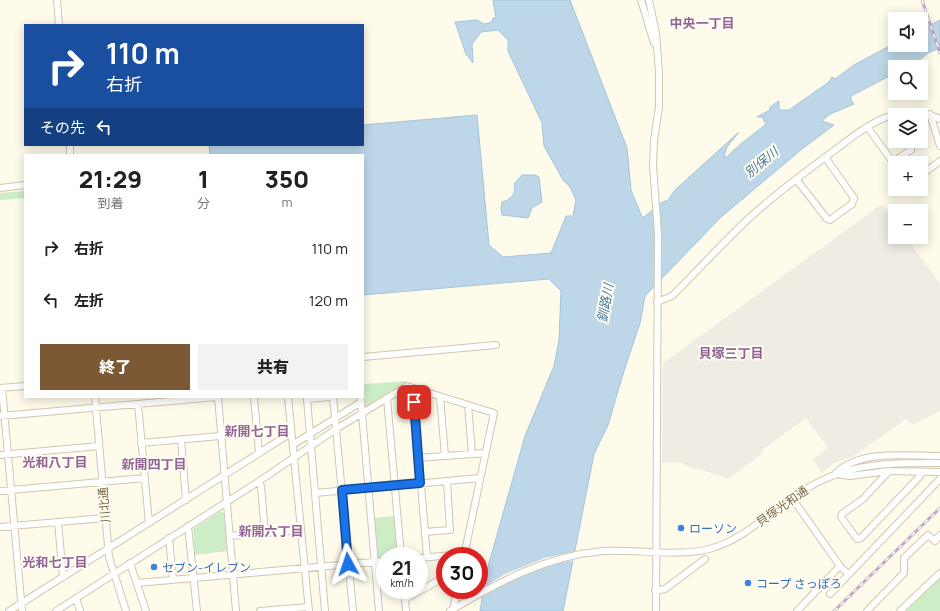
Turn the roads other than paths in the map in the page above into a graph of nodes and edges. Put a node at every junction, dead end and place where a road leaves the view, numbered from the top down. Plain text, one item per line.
1 (57, 0) edge
2 (641, 0) edge
3 (648, 0) edge
4 (59, 24) edge
5 (658, 56) junction
6 (930, 114) joint
7 (888, 117) edge
8 (940, 119) edge
9 (868, 128) junction
10 (940, 146) edge
11 (911, 148) edge
12 (888, 156) edge
13 (904, 156) edge
14 (825, 157) junction
15 (940, 161) edge
16 (928, 170) edge
17 (796, 179) junction
18 (24, 185) edge
19 (0, 188) edge
20 (657, 302) junction
21 (496, 345) dead end
22 (364, 357) edge
23 (24, 386) edge
24 (1, 388) edge
25 (413, 388) junction
26 (440, 397) junction
27 (95, 398) edge
28 (206, 398) edge
29 (217, 398) edge
30 (254, 398) edge
31 (288, 398) edge
32 (318, 398) edge
33 (333, 398) edge
34 (387, 398) junction
35 (360, 400) edge
36 (138, 404) junction
37 (468, 405) junction
38 (95, 408) junction
39 (362, 413) junction
40 (2, 416) edge
41 (335, 418) junction
42 (336, 429) junction
43 (291, 433) junction
44 (309, 434) junction
45 (220, 436) junction
46 (181, 439) junction
47 (141, 442) junction
48 (294, 444) junction
49 (99, 446) junction
50 (311, 446) junction
51 (485, 452) junction
52 (259, 453) junction
53 (8, 454) junction
54 (472, 454) junction
55 (0, 455) edge
56 (445, 456) junction
57 (940, 456) edge
58 (295, 457) junction
59 (418, 458) junction
60 (940, 463) edge
61 (889, 471) junction
62 (922, 472) junction
63 (940, 472) edge
64 (834, 474) junction
65 (225, 476) junction
66 (145, 478) junction
67 (480, 478) junction
68 (940, 479) edge
69 (447, 481) junction
70 (102, 482) junction
71 (258, 482) junction
72 (420, 483) junction
73 (394, 485) junction
74 (368, 487) junction
75 (11, 490) junction
76 (342, 490) junction
77 (0, 491) edge
78 (315, 493) junction
79 (792, 498) junction
80 (186, 500) junction
81 (227, 502) junction
82 (105, 518) junction
83 (58, 522) junction
84 (149, 523) junction
85 (14, 526) junction
86 (188, 526) junction
87 (0, 527) edge
88 (301, 530) junction
89 (426, 532) junction
90 (265, 533) junction
91 (940, 535) edge
92 (230, 536) junction
93 (169, 538) junction
94 (935, 541) junction
95 (940, 546) edge
96 (400, 547) edge
97 (427, 547) edge
98 (466, 547) edge
99 (108, 549) junction
100 (655, 551) junction
101 (706, 559) dead end
102 (375, 562) junction
103 (130, 563) junction
104 (348, 564) junction
105 (840, 566) junction
106 (322, 567) junction
107 (305, 568) junction
108 (940, 573) edge
109 (114, 574) junction
110 (234, 574) junction
111 (848, 574) junction
112 (63, 577) junction
113 (193, 578) junction
114 (173, 580) junction
115 (137, 582) junction
116 (436, 582) edge
117 (655, 591) junction
118 (830, 594) dead end
119 (76, 598) junction
120 (455, 599) edge
121 (405, 600) joint
122 (21, 604) junction
123 (308, 609) edge
124 (272, 610) edge
125 (452, 610) edge
126 (9, 611) edge
127 (22, 611) edge
128 (56, 611) edge
129 (80, 611) edge
130 (126, 611) edge
131 (146, 611) edge
132 (197, 611) edge
133 (236, 611) edge
134 (260, 611) edge
135 (325, 611) edge
136 (353, 611) edge
137 (379, 611) edge
138 (406, 611) edge
139 (656, 611) edge
140 (798, 611) edge
141 (867, 611) edge
142 (900, 611) edge

1 - 4 street
2 - 5 street
3 - 5 street
5 - 20 street
6 - 8 street
6 - 10 street
7 - 9 street
9 - 12 street
9 - 14 street
11 - 13 street
14 - 17 street
14 - 17 street
15 - 16 street
17 - 20 street
18 - 19 street
20 - 100 street
21 - 22 street
23 - 24 street
24 - 40 street
25 - 26 street
25 - 34 street
25 - 59 street
26 - 37 street
26 - 56 street
27 - 38 street, 川北通
28 - 36 street
29 - 45 street
30 - 52 street
31 - 43 street
32 - 44 street
33 - 41 street
34 - 39 street
34 - 73 street
35 - 39 street
35 - 41 street
36 - 38 street
36 - 47 street
37 - 51 street
37 - 54 street
38 - 40 street
38 - 49 street, 川北通
39 - 42 street
39 - 74 street
40 - 53 street
41 - 42 street
41 - 44 street
42 - 50 street
42 - 76 street
43 - 48 street
43 - 52 street
44 - 48 street
44 - 50 street
45 - 46 street
45 - 65 street
46 - 47 street
46 - 80 street
47 - 66 street
48 - 58 street
49 - 53 street
49 - 70 street, 川北通
50 - 58 street
50 - 78 street
51 - 54 street
51 - 67 street
52 - 65 street
53 - 55 street
53 - 75 street
54 - 56 street
56 - 59 street
57 - 64 street
58 - 71 street
58 - 88 street
59 - 72 street
60 - 64 street, 貝塚光和通
61 - 62 street
61 - 62 street
61 - 64 street
62 - 63 street
64 - 79 street, 貝塚光和通
65 - 80 street
65 - 81 street
66 - 70 street
66 - 84 street
67 - 69 street
67 - 98 street
68 - 111 street
69 - 72 street
69 - 89 street
70 - 75 street
70 - 82 street, 川北通
71 - 81 street
71 - 90 street
72 - 73 street
72 - 89 street
73 - 74 street
73 - 96 street
74 - 76 street
74 - 102 street
75 - 77 street
75 - 85 street
76 - 78 street
76 - 104 street
78 - 106 street
79 - 100 street, 貝塚光和通
79 - 105 street
80 - 84 street
81 - 86 street
81 - 92 street
82 - 83 street
82 - 99 street, 川北通
83 - 85 street
83 - 112 street
84 - 99 street
85 - 87 street
85 - 122 street
86 - 93 street
86 - 113 street
88 - 90 street
88 - 107 street
89 - 97 street
90 - 92 street
91 - 94 street
92 - 110 street
93 - 103 street
93 - 114 street
94 - 95 street
94 - 141 street
99 - 109 street, 川北通
99 - 112 street
100 - 117 street
100 - 125 street, 貝塚光和通
101 - 117 street
102 - 104 street
102 - 137 street
103 - 109 street
103 - 115 street
104 - 106 street
104 - 136 street
105 - 111 street
105 - 140 street
106 - 107 street
106 - 135 street
107 - 110 street
107 - 123 street
108 - 142 street
109 - 119 street
109 - 130 street, 川北通
110 - 113 street
110 - 133 street
111 - 118 street
112 - 122 street
113 - 114 street
113 - 132 street
114 - 115 street
115 - 131 street
116 - 121 street
117 - 139 street
119 - 128 street
119 - 129 street
120 - 125 street
121 - 138 street
122 - 126 street
122 - 127 street
123 - 124 street
124 - 134 street

